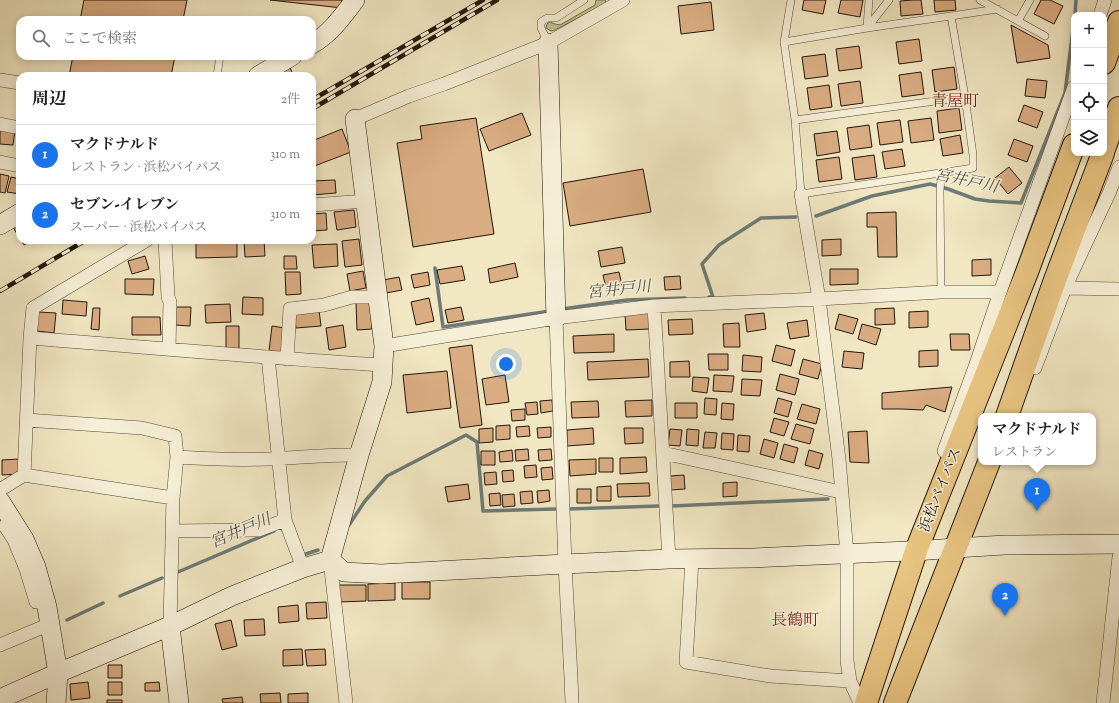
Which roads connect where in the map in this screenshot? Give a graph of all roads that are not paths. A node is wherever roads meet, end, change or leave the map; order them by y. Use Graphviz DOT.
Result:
graph roads {
  1 [pos="355,0"];
  2 [pos="584,0"];
  3 [pos="790,0"];
  4 [pos="869,0"];
  5 [pos="889,0"];
  6 [pos="980,0"];
  7 [pos="1030,0"];
  8 [pos="1105,0"];
  9 [pos="617,1"];
  10 [pos="997,9"];
  11 [pos="1101,12"];
  12 [pos="952,16"];
  13 [pos="1018,21"];
  14 [pos="1119,22"];
  15 [pos="868,28"];
  16 [pos="1045,36"];
  17 [pos="316,42"];
  18 [pos="548,42"];
  19 [pos="784,42"];
  20 [pos="1107,55"];
  21 [pos="219,60"];
  22 [pos="285,60"];
  23 [pos="218,72"];
  24 [pos="265,72"];
  25 [pos="0,80"];
  26 [pos="16,83"];
  27 [pos="1071,96"];
  28 [pos="965,97"];
  29 [pos="1119,108"];
  30 [pos="355,119"];
  31 [pos="795,120"];
  32 [pos="0,124"];
  33 [pos="16,127"];
  34 [pos="1107,141"];
  35 [pos="1071,153"];
  36 [pos="1102,156"];
  37 [pos="0,162"];
  38 [pos="16,165"];
  39 [pos="1119,167"];
  40 [pos="941,176"];
  41 [pos="800,194"];
  42 [pos="366,201"];
  43 [pos="316,205"];
  44 [pos="16,215"];
  45 [pos="0,224"];
  46 [pos="140,244"];
  47 [pos="165,244"];
  48 [pos="1065,288"];
  49 [pos="1119,289"];
  50 [pos="941,292"];
  51 [pos="1000,292"];
  52 [pos="378,297"];
  53 [pos="819,299"];
  54 [pos="654,306"];
  55 [pos="556,314"];
  56 [pos="30,338"];
  57 [pos="384,346"];
  58 [pos="169,349"];
  59 [pos="268,357"];
  60 [pos="287,359"];
  61 [pos="383,365"];
  62 [pos="1008,413"];
  63 [pos="26,420"];
  64 [pos="663,453"];
  65 [pos="359,455"];
  66 [pos="177,457"];
  67 [pos="279,458"];
  68 [pos="988,465"];
  69 [pos="24,476"];
  70 [pos="1,491"];
  71 [pos="841,492"];
  72 [pos="173,498"];
  73 [pos="0,518"];
  74 [pos="285,520"];
  75 [pos="172,531"];
  76 [pos="1119,544"];
  77 [pos="955,548"];
  78 [pos="912,551"];
  79 [pos="847,554"];
  80 [pos="1119,557"];
  81 [pos="669,559"];
  82 [pos="692,559"];
  83 [pos="330,560"];
  84 [pos="300,561"];
  85 [pos="565,564"];
  86 [pos="48,615"];
  87 [pos="170,626"];
  88 [pos="0,645"];
  89 [pos="58,673"];
  90 [pos="850,681"];
  91 [pos="0,699"];
  92 [pos="56,703"];
  93 [pos="179,703"];
  94 [pos="346,703"];
  95 [pos="572,703"];
  96 [pos="860,703"];
  97 [pos="866,703"];
  98 [pos="895,703"];
  99 [pos="1103,703"];
  1 -- 17 [label="street"];
  2 -- 18 [label="lane"];
  3 -- 19 [label="lane"];
  4 -- 15 [label="lane"];
  5 -- 15 [label="lane"];
  6 -- 10 [label="lane"];
  7 -- 13 [label="lane"];
  8 -- 11 [label="street"];
  9 -- 18 [label="street"];
  10 -- 12 [label="lane"];
  10 -- 13 [label="lane"];
  12 -- 15 [label="lane"];
  12 -- 28 [label="lane"];
  13 -- 16 [label="lane"];
  14 -- 20 [label="highway"];
  15 -- 19 [label="lane"];
  18 -- 30 [label="street"];
  18 -- 55 [label="street"];
  19 -- 31 [label="lane"];
  21 -- 23 [label="lane"];
  22 -- 24 [label="street"];
  25 -- 26 [label="street"];
  27 -- 51 [label="street"];
  28 -- 31 [label="lane"];
  28 -- 40 [label="lane"];
  29 -- 34 [label="highway"];
  30 -- 42 [label="street"];
  31 -- 41 [label="lane"];
  32 -- 33 [label="street"];
  35 -- 78 [label="highway, 浜松バイパス"];
  36 -- 62 [label="highway"];
  37 -- 38 [label="street"];
  39 -- 48 [label="street"];
  40 -- 41 [label="lane"];
  40 -- 50 [label="lane"];
  41 -- 53 [label="street"];
  42 -- 43 [label="street"];
  42 -- 52 [label="street"];
  44 -- 45 [label="street"];
  46 -- 56 [label="street"];
  47 -- 58 [label="street"];
  48 -- 49 [label="street"];
  48 -- 62 [label="street"];
  50 -- 51 [label="street"];
  50 -- 53 [label="street"];
  51 -- 78 [label="street"];
  52 -- 57 [label="street"];
  52 -- 60 [label="street"];
  53 -- 54 [label="street"];
  53 -- 71 [label="street"];
  54 -- 55 [label="street"];
  54 -- 64 [label="street"];
  55 -- 57 [label="street"];
  55 -- 85 [label="street"];
  56 -- 58 [label="street"];
  56 -- 63 [label="street"];
  57 -- 61 [label="street"];
  58 -- 59 [label="street"];
  59 -- 60 [label="street"];
  59 -- 67 [label="street"];
  60 -- 61 [label="street"];
  61 -- 65 [label="street"];
  63 -- 66 [label="street"];
  63 -- 69 [label="street"];
  64 -- 71 [label="street"];
  64 -- 81 [label="street"];
  65 -- 67 [label="street"];
  65 -- 83 [label="street"];
  66 -- 67 [label="street"];
  66 -- 72 [label="street"];
  67 -- 74 [label="street"];
  68 -- 77 [label="highway"];
  69 -- 70 [label="street"];
  69 -- 72 [label="street"];
  70 -- 86 [label="street"];
  70 -- 86 [label="street"];
  71 -- 79 [label="street"];
  72 -- 75 [label="street"];
  73 -- 86 [label="street"];
  74 -- 75 [label="street"];
  74 -- 84 [label="street"];
  75 -- 87 [label="street"];
  76 -- 77 [label="street"];
  77 -- 78 [label="street"];
  77 -- 98 [label="highway"];
  78 -- 79 [label="street"];
  78 -- 97 [label="highway, 浜松バイパス"];
  79 -- 82 [label="street"];
  79 -- 90 [label="street"];
  80 -- 99 [label="street"];
  81 -- 82 [label="street"];
  81 -- 85 [label="street"];
  82 -- 90 [label="street"];
  83 -- 84 [label="street"];
  83 -- 85 [label="street"];
  83 -- 94 [label="street"];
  84 -- 87 [label="street"];
  85 -- 95 [label="street"];
  86 -- 88 [label="street"];
  86 -- 89 [label="street"];
  87 -- 89 [label="street"];
  87 -- 93 [label="street"];
  89 -- 91 [label="street"];
  89 -- 92 [label="street"];
  90 -- 96 [label="street"];
}
